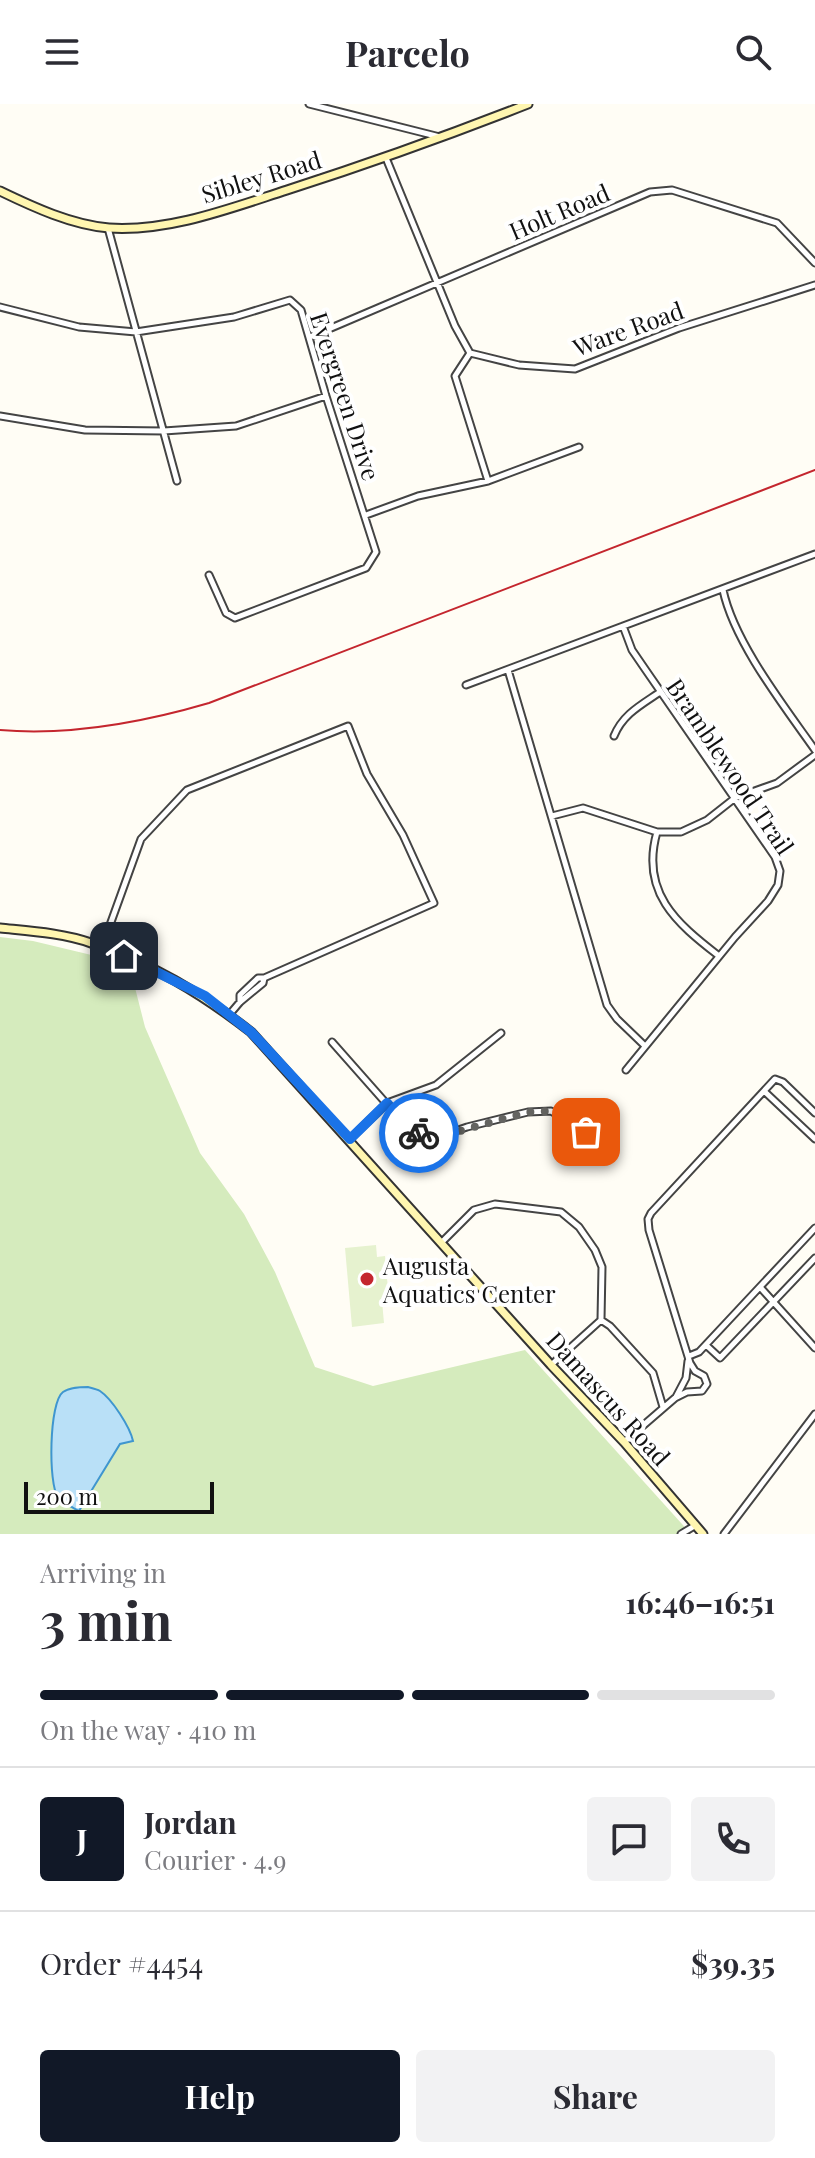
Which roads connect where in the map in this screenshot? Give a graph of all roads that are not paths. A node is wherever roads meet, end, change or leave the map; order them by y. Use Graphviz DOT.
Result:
graph roads {
  1 [pos="309,104"];
  2 [pos="528,104"];
  3 [pos="441,137"];
  4 [pos="386,158"];
  5 [pos="0,191"];
  6 [pos="108,228"];
  7 [pos="815,263"];
  8 [pos="437,283"];
  9 [pos="815,285"];
  10 [pos="0,307"];
  11 [pos="136,332"];
  12 [pos="310,337"];
  13 [pos="470,353"];
  14 [pos="326,396"];
  15 [pos="0,416"];
  16 [pos="164,431"];
  17 [pos="579,447"];
  18 [pos="177,481"];
  19 [pos="488,481"];
  20 [pos="366,515"];
  21 [pos="815,554"];
  22 [pos="209,575"];
  23 [pos="723,590"];
  24 [pos="623,626"];
  25 [pos="508,670"];
  26 [pos="466,685"];
  27 [pos="660,692"];
  28 [pos="614,736"];
  29 [pos="815,752"];
  30 [pos="735,798"];
  31 [pos="552,816"];
  32 [pos="657,832"];
  33 [pos="0,928"];
  34 [pos="102,947"];
  35 [pos="719,956"];
  36 [pos="229,1015"];
  37 [pos="501,1033"];
  38 [pos="332,1042"];
  39 [pos="645,1046"];
  40 [pos="626,1070"];
  41 [pos="764,1091"];
  42 [pos="387,1103"];
  43 [pos="815,1113"];
  44 [pos="586,1132"];
  45 [pos="350,1139"];
  46 [pos="815,1139"];
  47 [pos="815,1228"];
  48 [pos="441,1243"];
  49 [pos="815,1258"];
  50 [pos="760,1287"];
  51 [pos="774,1302"];
  52 [pos="601,1320"];
  53 [pos="706,1345"];
  54 [pos="815,1348"];
  55 [pos="689,1356"];
  56 [pos="551,1365"];
  57 [pos="675,1398"];
  58 [pos="663,1407"];
  59 [pos="815,1414"];
  60 [pos="624,1442"];
  61 [pos="693,1530"];
  62 [pos="681,1534"];
  63 [pos="703,1534"];
  64 [pos="724,1534"];
  1 -- 3 [label="street"];
  2 -- 3 [label="street, Sibley Road"];
  3 -- 4 [label="street, Sibley Road"];
  4 -- 6 [label="street, Sibley Road"];
  4 -- 8 [label="street"];
  5 -- 6 [label="street, Sibley Road"];
  6 -- 11 [label="street"];
  7 -- 8 [label="street, Holt Road"];
  8 -- 12 [label="street, Holt Road"];
  8 -- 13 [label="street"];
  9 -- 13 [label="street, Ware Road"];
  10 -- 11 [label="street, Evergreen Drive"];
  11 -- 12 [label="street, Evergreen Drive"];
  11 -- 16 [label="street"];
  12 -- 14 [label="street, Evergreen Drive"];
  13 -- 19 [label="street"];
  14 -- 16 [label="street"];
  14 -- 20 [label="street, Evergreen Drive"];
  15 -- 16 [label="street"];
  16 -- 18 [label="street"];
  17 -- 19 [label="street"];
  19 -- 20 [label="street"];
  20 -- 22 [label="street, Evergreen Drive"];
  21 -- 23 [label="street"];
  23 -- 24 [label="street"];
  23 -- 29 [label="street"];
  24 -- 25 [label="street"];
  24 -- 27 [label="street, Bramblewood Trail"];
  25 -- 26 [label="street"];
  25 -- 31 [label="street"];
  27 -- 28 [label="street"];
  27 -- 30 [label="street, Bramblewood Trail"];
  29 -- 30 [label="street"];
  30 -- 32 [label="street"];
  30 -- 35 [label="street, Bramblewood Trail"];
  31 -- 32 [label="street"];
  31 -- 39 [label="street"];
  32 -- 35 [label="street"];
  33 -- 34 [label="street, Damascus Road"];
  34 -- 36 [label="street, Damascus Road"];
  34 -- 36 [label="street"];
  35 -- 39 [label="street, Bramblewood Trail"];
  36 -- 45 [label="street, Damascus Road"];
  37 -- 42 [label="street"];
  38 -- 42 [label="street"];
  39 -- 40 [label="street, Bramblewood Trail"];
  41 -- 43 [label="street"];
  41 -- 46 [label="street"];
  41 -- 55 [label="street"];
  42 -- 44 [label="street"];
  42 -- 45 [label="street"];
  45 -- 48 [label="street, Damascus Road"];
  47 -- 50 [label="street"];
  48 -- 52 [label="street"];
  48 -- 56 [label="street, Damascus Road"];
  49 -- 51 [label="street"];
  50 -- 51 [label="street"];
  50 -- 53 [label="street"];
  51 -- 53 [label="street"];
  51 -- 54 [label="street"];
  52 -- 56 [label="street"];
  52 -- 58 [label="street"];
  53 -- 55 [label="street"];
  55 -- 57 [label="street"];
  55 -- 57 [label="street"];
  56 -- 60 [label="street, Damascus Road"];
  57 -- 58 [label="street"];
  58 -- 60 [label="street"];
  59 -- 64 [label="street"];
  60 -- 61 [label="street, Damascus Road"];
  61 -- 62 [label="street"];
  61 -- 63 [label="street, Damascus Road"];
}
